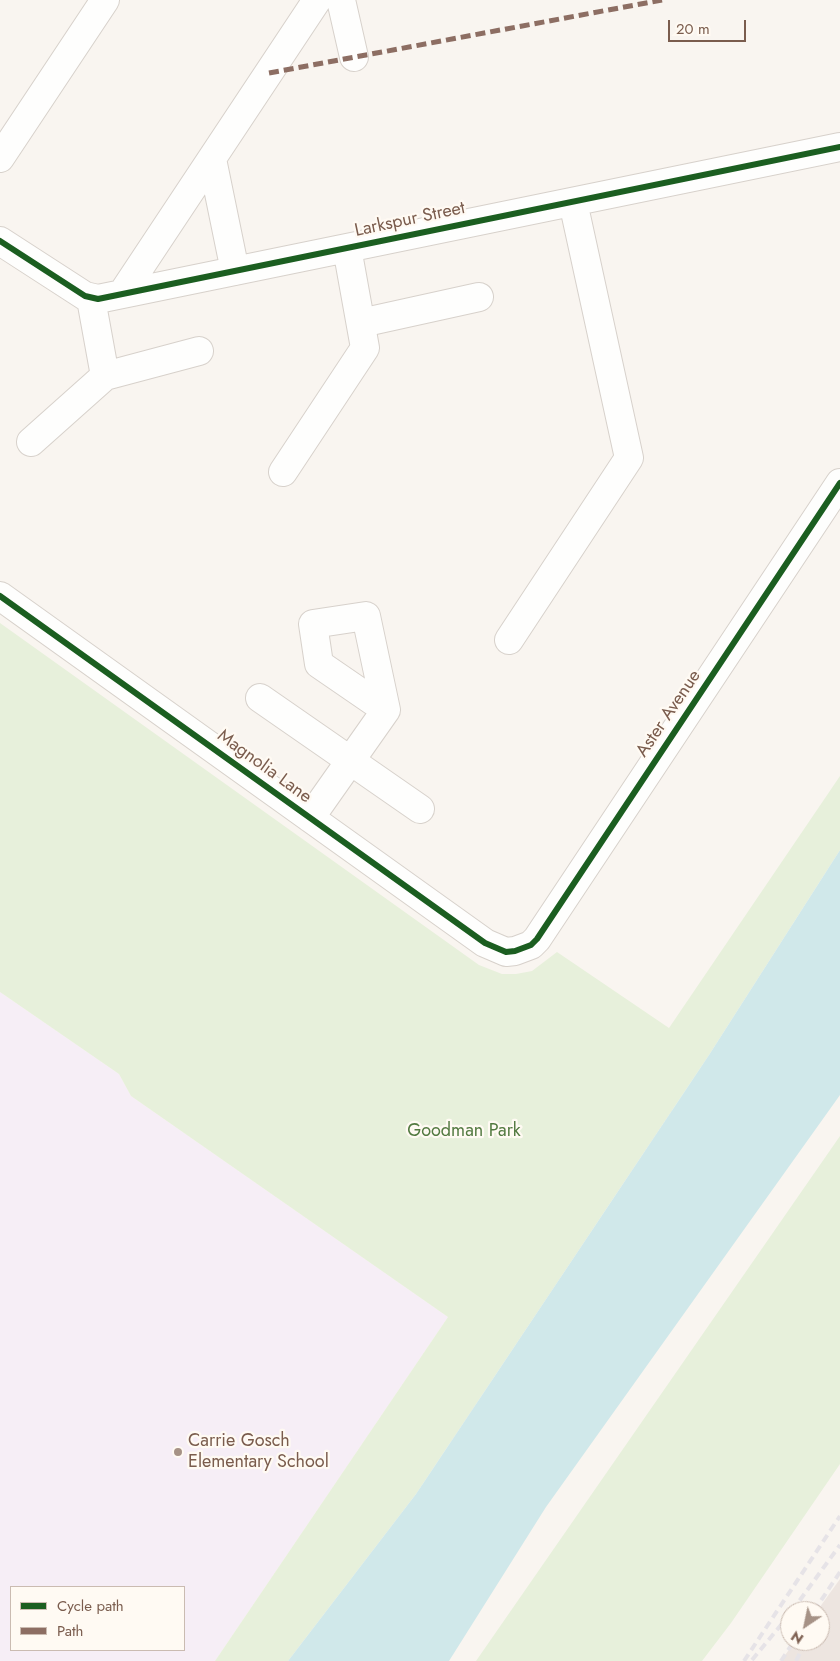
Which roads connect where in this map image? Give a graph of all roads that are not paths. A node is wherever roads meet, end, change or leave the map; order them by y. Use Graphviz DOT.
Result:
graph roads {
  1 [pos="105,0"];
  2 [pos="317,0"];
  3 [pos="341,0"];
  4 [pos="354,57"];
  5 [pos="840,147"];
  6 [pos="0,158"];
  7 [pos="212,159"];
  8 [pos="573,202"];
  9 [pos="0,240"];
  10 [pos="347,248"];
  11 [pos="235,271"];
  12 [pos="122,294"];
  13 [pos="479,298"];
  14 [pos="92,299"];
  15 [pos="361,322"];
  16 [pos="199,351"];
  17 [pos="105,376"];
  18 [pos="32,442"];
  19 [pos="283,472"];
  20 [pos="840,483"];
  21 [pos="0,596"];
  22 [pos="509,640"];
  23 [pos="260,698"];
  24 [pos="386,710"];
  25 [pos="350,760"];
  26 [pos="420,809"];
  27 [pos="310,818"];
  28 [pos="515,951"];
  1 -- 6 [label="street"];
  2 -- 7 [label="street"];
  3 -- 4 [label="street"];
  5 -- 8 [label="street, Larkspur Street"];
  7 -- 11 [label="street"];
  7 -- 12 [label="street"];
  8 -- 10 [label="street, Larkspur Street"];
  8 -- 22 [label="street"];
  9 -- 14 [label="street"];
  10 -- 11 [label="street, Larkspur Street"];
  10 -- 15 [label="street"];
  11 -- 12 [label="street, Larkspur Street"];
  12 -- 14 [label="street, Larkspur Street"];
  13 -- 15 [label="street"];
  14 -- 17 [label="street"];
  15 -- 19 [label="street"];
  16 -- 17 [label="street"];
  17 -- 18 [label="street"];
  20 -- 28 [label="street, Aster Avenue"];
  21 -- 27 [label="street, Magnolia Lane"];
  23 -- 25 [label="street"];
  24 -- 25 [label="street"];
  25 -- 26 [label="street"];
  25 -- 27 [label="street"];
  27 -- 28 [label="street, Magnolia Lane"];
}
